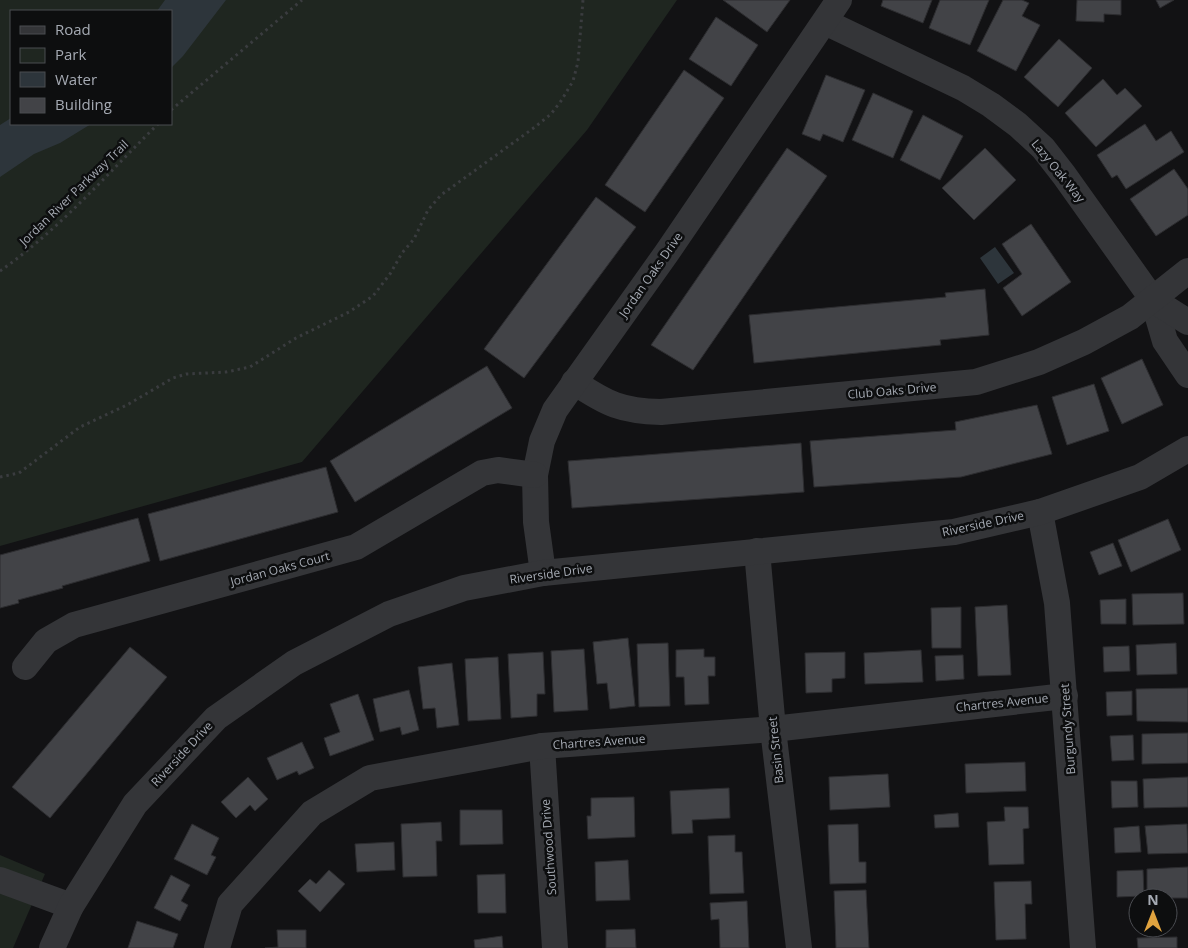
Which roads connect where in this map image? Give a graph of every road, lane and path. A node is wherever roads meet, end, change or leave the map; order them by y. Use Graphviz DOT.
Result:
graph roads {
  1 [pos="302,0"];
  2 [pos="584,0"];
  3 [pos="839,0"];
  4 [pos="825,22"];
  5 [pos="172,109"];
  6 [pos="157,125"];
  7 [pos="0,271"];
  8 [pos="1188,271"];
  9 [pos="1154,300"];
  10 [pos="1188,322"];
  11 [pos="1188,374"];
  12 [pos="574,382"];
  13 [pos="1188,449"];
  14 [pos="535,475"];
  15 [pos="0,477"];
  16 [pos="1040,512"];
  17 [pos="757,551"];
  18 [pos="542,573"];
  19 [pos="25,667"];
  20 [pos="1065,696"];
  21 [pos="773,729"];
  22 [pos="542,746"];
  23 [pos="0,880"];
  24 [pos="71,906"];
  25 [pos="52,948"];
  26 [pos="217,948"];
  27 [pos="555,948"];
  28 [pos="798,948"];
  29 [pos="1084,948"];
  1 -- 5 [label="path"];
  2 -- 15 [label="path"];
  3 -- 4 [label="street, Jordan Oaks Drive"];
  4 -- 9 [label="street, Lazy Oak Way"];
  4 -- 12 [label="street, Jordan Oaks Drive"];
  6 -- 7 [label="path, Jordan River Parkway Trail"];
  8 -- 9 [label="street, Club Oaks Drive"];
  9 -- 10 [label="street, Lazy Oak Way"];
  9 -- 11 [label="street, Lazy Oak Way"];
  9 -- 12 [label="street, Club Oaks Drive"];
  12 -- 14 [label="street, Jordan Oaks Drive"];
  13 -- 16 [label="street, Riverside Drive"];
  14 -- 18 [label="street, Jordan Oaks Drive"];
  14 -- 19 [label="street, Jordan Oaks Court"];
  16 -- 17 [label="street, Riverside Drive"];
  16 -- 20 [label="street, Burgundy Street"];
  17 -- 18 [label="street, Riverside Drive"];
  17 -- 21 [label="street, Basin Street"];
  18 -- 24 [label="street, Riverside Drive"];
  20 -- 21 [label="street, Chartres Avenue"];
  20 -- 29 [label="street, Burgundy Street"];
  21 -- 22 [label="street, Chartres Avenue"];
  21 -- 28 [label="street, Basin Street"];
  22 -- 26 [label="street, Chartres Avenue"];
  22 -- 27 [label="street, Southwood Drive"];
  23 -- 24 [label="street"];
  24 -- 25 [label="street, Riverside Drive"];
}
